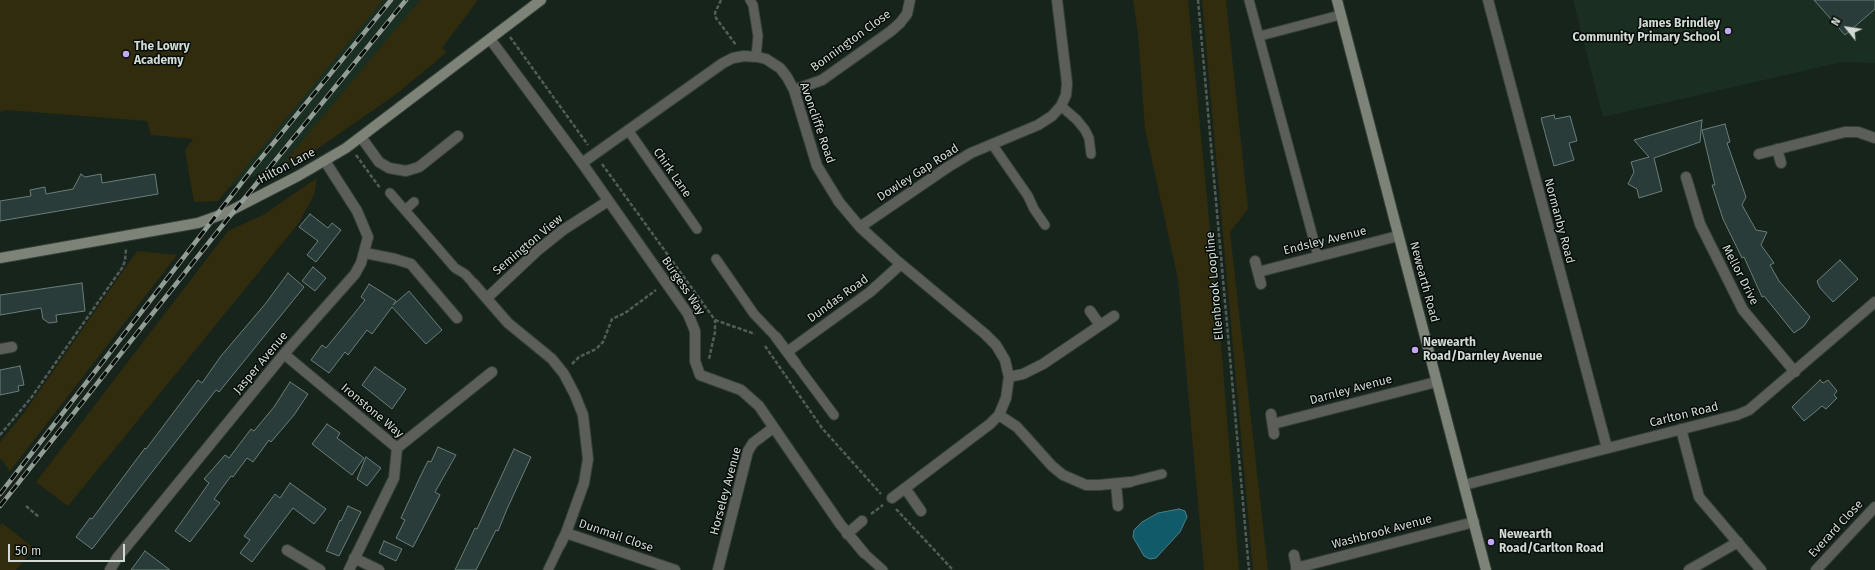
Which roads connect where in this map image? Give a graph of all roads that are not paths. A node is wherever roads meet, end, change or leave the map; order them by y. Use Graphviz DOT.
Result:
graph roads {
  1 [pos="542,0"];
  2 [pos="750,0"];
  3 [pos="910,0"];
  4 [pos="1057,0"];
  5 [pos="1249,0"];
  6 [pos="1336,0"];
  7 [pos="1488,0"];
  8 [pos="1340,15"];
  9 [pos="1260,36"];
  10 [pos="490,39"];
  11 [pos="756,57"];
  12 [pos="794,90"];
  13 [pos="1061,106"];
  14 [pos="628,130"];
  15 [pos="458,136"];
  16 [pos="360,137"];
  17 [pos="1875,138"];
  18 [pos="992,144"];
  19 [pos="1777,149"];
  20 [pos="1091,154"];
  21 [pos="1759,154"];
  22 [pos="325,160"];
  23 [pos="582,163"];
  24 [pos="1781,163"];
  25 [pos="1686,177"];
  26 [pos="390,193"];
  27 [pos="608,201"];
  28 [pos="414,202"];
  29 [pos="405,210"];
  30 [pos="1046,225"];
  31 [pos="860,227"];
  32 [pos="697,229"];
  33 [pos="1398,236"];
  34 [pos="365,253"];
  35 [pos="1318,256"];
  36 [pos="0,258"];
  37 [pos="716,258"];
  38 [pos="1254,260"];
  39 [pos="901,264"];
  40 [pos="1258,272"];
  41 [pos="474,284"];
  42 [pos="1261,284"];
  43 [pos="487,298"];
  44 [pos="1875,302"];
  45 [pos="1090,310"];
  46 [pos="1114,316"];
  47 [pos="457,318"];
  48 [pos="1100,325"];
  49 [pos="776,337"];
  50 [pos="12,347"];
  51 [pos="0,349"];
  52 [pos="787,352"];
  53 [pos="284,354"];
  54 [pos="796,364"];
  55 [pos="492,372"];
  56 [pos="1795,372"];
  57 [pos="1009,377"];
  58 [pos="1436,382"];
  59 [pos="999,414"];
  60 [pos="834,415"];
  61 [pos="1273,424"];
  62 [pos="773,428"];
  63 [pos="1681,429"];
  64 [pos="397,448"];
  65 [pos="1608,448"];
  66 [pos="1162,474"];
  67 [pos="1130,482"];
  68 [pos="1116,484"];
  69 [pos="1464,485"];
  70 [pos="905,488"];
  71 [pos="889,500"];
  72 [pos="1118,506"];
  73 [pos="1875,507"];
  74 [pos="921,511"];
  75 [pos="862,521"];
  76 [pos="1474,522"];
  77 [pos="566,533"];
  78 [pos="848,534"];
  79 [pos="1738,542"];
  80 [pos="560,546"];
  81 [pos="287,550"];
  82 [pos="864,553"];
  83 [pos="1294,555"];
  84 [pos="354,558"];
  85 [pos="1297,569"];
  86 [pos="110,570"];
  87 [pos="320,570"];
  88 [pos="349,570"];
  89 [pos="379,570"];
  90 [pos="548,570"];
  91 [pos="675,570"];
  92 [pos="718,570"];
  93 [pos="884,570"];
  94 [pos="1486,570"];
  95 [pos="1689,570"];
  96 [pos="1761,570"];
  97 [pos="1816,570"];
  1 -- 10 [label="street, Hilton Lane"];
  2 -- 11 [label="lane"];
  3 -- 12 [label="street, Bonnington Close"];
  4 -- 13 [label="street"];
  5 -- 9 [label="lane"];
  6 -- 8 [label="street, Newearth Road"];
  7 -- 65 [label="street, Normanby Road"];
  8 -- 9 [label="lane"];
  8 -- 33 [label="street, Newearth Road"];
  9 -- 35 [label="lane"];
  10 -- 16 [label="street, Hilton Lane"];
  10 -- 23 [label="street, Burgess Way"];
  11 -- 12 [label="street, Avoncliffe Road"];
  11 -- 14 [label="street, Avoncliffe Road"];
  12 -- 31 [label="street, Avoncliffe Road"];
  13 -- 18 [label="street, Dowley Gap Road"];
  13 -- 20 [label="lane"];
  14 -- 23 [label="street, Avoncliffe Road"];
  14 -- 32 [label="lane, Chirk Lane"];
  15 -- 16 [label="street"];
  16 -- 22 [label="street, Hilton Lane"];
  17 -- 19 [label="street"];
  18 -- 30 [label="lane"];
  18 -- 31 [label="street, Dowley Gap Road"];
  19 -- 21 [label="street"];
  19 -- 24 [label="street"];
  22 -- 34 [label="street, Jasper Avenue"];
  22 -- 36 [label="street, Hilton Lane"];
  23 -- 27 [label="street, Burgess Way"];
  25 -- 56 [label="street, Mellor Drive"];
  26 -- 29 [label="lane"];
  27 -- 43 [label="street, Semington View"];
  27 -- 62 [label="street, Burgess Way"];
  28 -- 29 [label="lane"];
  29 -- 41 [label="lane"];
  31 -- 39 [label="street, Avoncliffe Road"];
  33 -- 35 [label="street, Endsley Avenue"];
  33 -- 58 [label="street, Newearth Road"];
  34 -- 47 [label="street"];
  34 -- 53 [label="street, Jasper Avenue"];
  35 -- 40 [label="street, Endsley Avenue"];
  37 -- 49 [label="lane"];
  38 -- 40 [label="street"];
  39 -- 52 [label="street, Dundas Road"];
  39 -- 57 [label="street, Avoncliffe Road"];
  40 -- 42 [label="street"];
  41 -- 43 [label="street"];
  43 -- 77 [label="street"];
  44 -- 56 [label="street, Carlton Road"];
  45 -- 48 [label="street"];
  46 -- 48 [label="street"];
  48 -- 57 [label="street"];
  49 -- 52 [label="street"];
  50 -- 51 [label="street"];
  52 -- 54 [label="street"];
  53 -- 64 [label="street, Ironstone Way"];
  53 -- 86 [label="street, Jasper Avenue"];
  54 -- 60 [label="lane"];
  55 -- 64 [label="street"];
  56 -- 63 [label="street, Carlton Road"];
  57 -- 59 [label="street, Avoncliffe Road"];
  58 -- 61 [label="street, Darnley Avenue"];
  58 -- 69 [label="street, Newearth Road"];
  59 -- 68 [label="street"];
  59 -- 70 [label="street"];
  62 -- 78 [label="street"];
  62 -- 92 [label="street, Horseley Avenue"];
  63 -- 65 [label="street, Carlton Road"];
  63 -- 79 [label="street"];
  64 -- 84 [label="street, Ironstone Way"];
  65 -- 69 [label="street, Carlton Road"];
  66 -- 67 [label="lane"];
  67 -- 68 [label="street"];
  68 -- 72 [label="street"];
  69 -- 76 [label="street, Newearth Road"];
  70 -- 71 [label="street"];
  70 -- 74 [label="street"];
  73 -- 97 [label="street, Everard Close"];
  75 -- 78 [label="street"];
  76 -- 85 [label="street, Washbrook Avenue"];
  76 -- 94 [label="street, Newearth Road"];
  77 -- 80 [label="street, Dunmail Close"];
  77 -- 91 [label="street, Dunmail Close"];
  78 -- 82 [label="street"];
  79 -- 95 [label="street"];
  79 -- 96 [label="street"];
  80 -- 90 [label="lane, Dunmail Close"];
  81 -- 87 [label="street"];
  82 -- 93 [label="lane"];
  83 -- 85 [label="street, Washbrook Avenue"];
  84 -- 88 [label="street, Ironstone Way"];
  84 -- 89 [label="street"];
}
